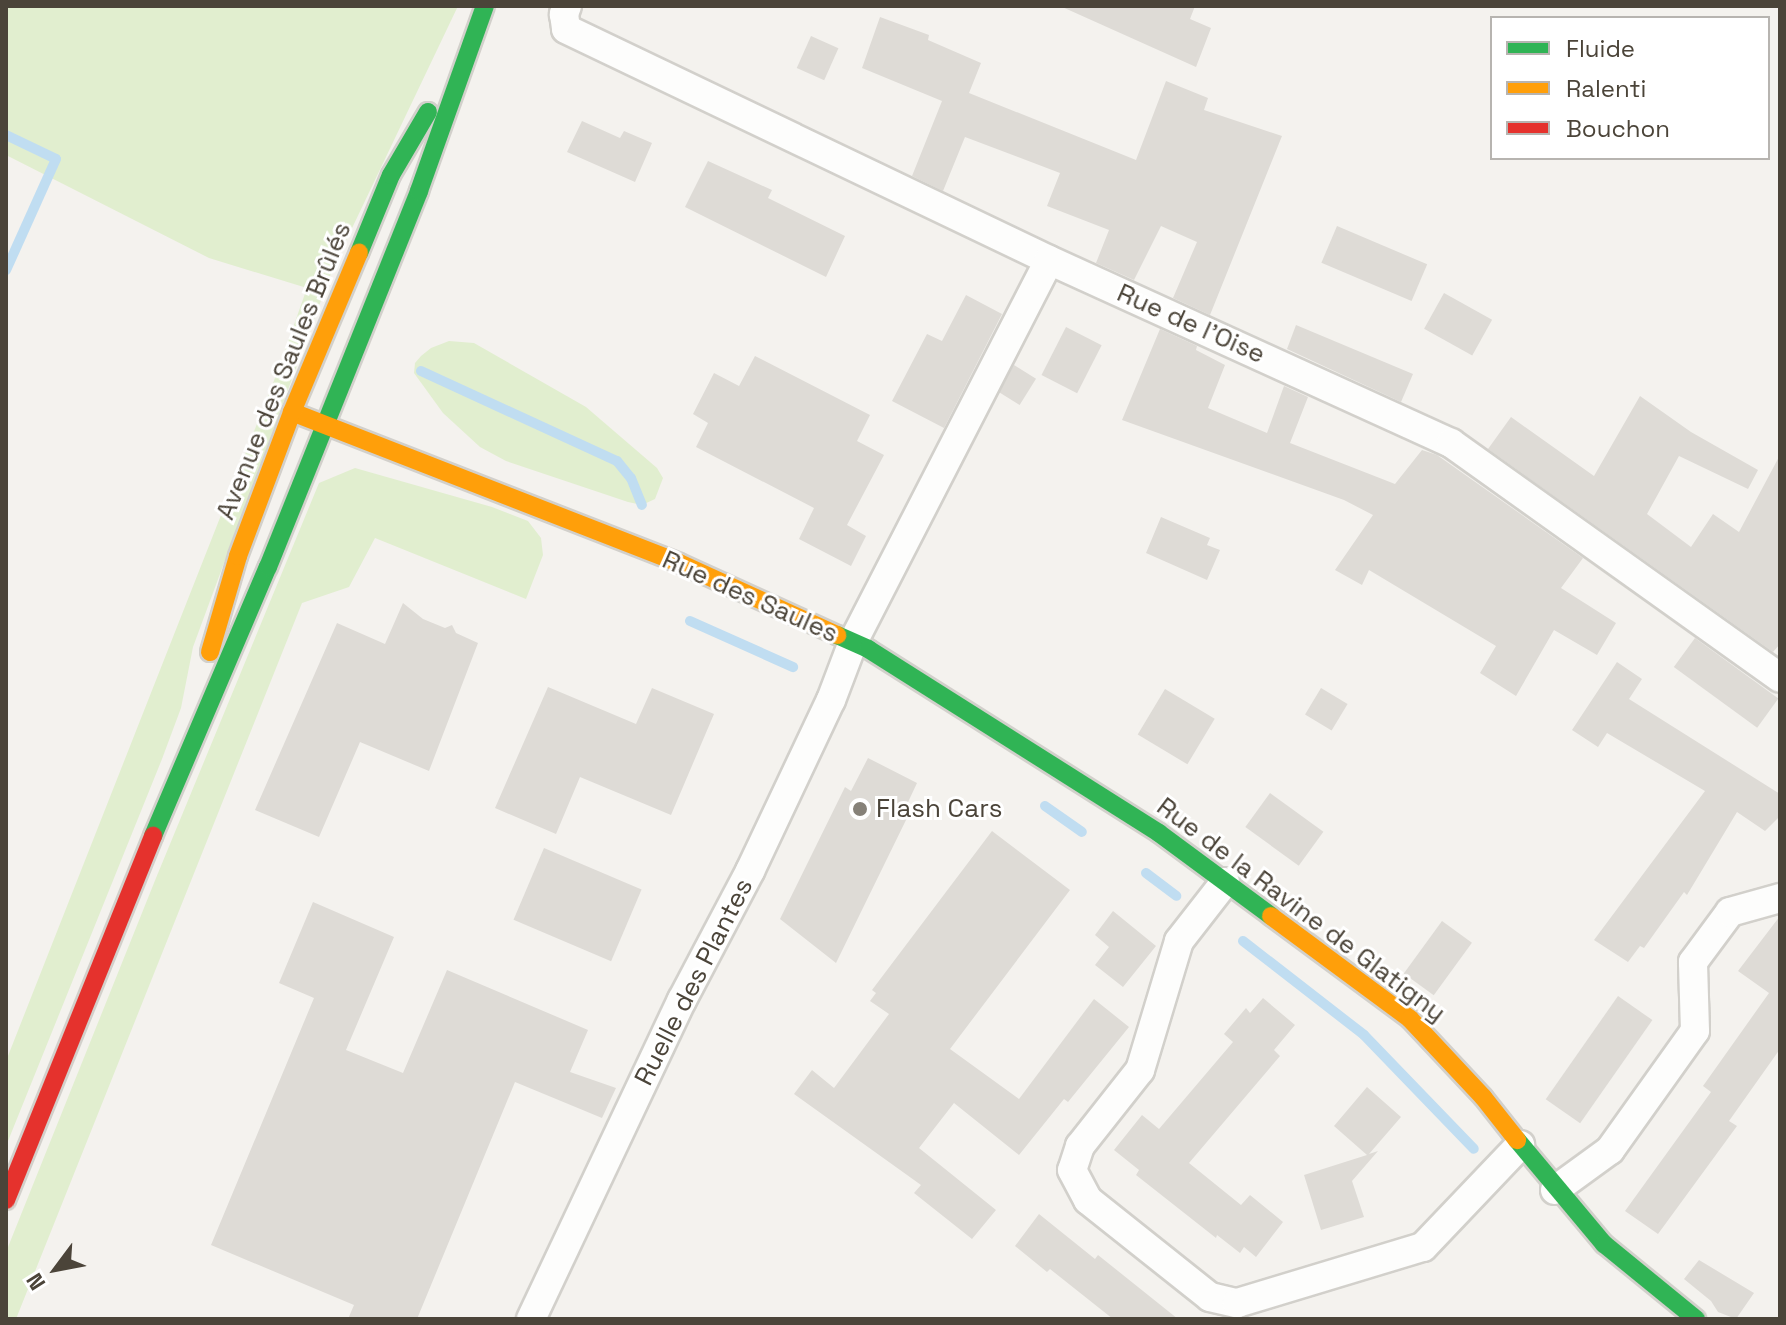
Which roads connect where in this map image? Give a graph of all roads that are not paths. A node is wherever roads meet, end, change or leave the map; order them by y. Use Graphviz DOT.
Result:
graph roads {
  1 [pos="485,6"];
  2 [pos="567,18"];
  3 [pos="473,35"];
  4 [pos="1049,260"];
  5 [pos="292,412"];
  6 [pos="325,426"];
  7 [pos="853,642"];
  8 [pos="1780,678"];
  9 [pos="189,746"];
  10 [pos="1225,882"];
  11 [pos="1780,898"];
  12 [pos="1520,1145"];
  13 [pos="1555,1190"];
  14 [pos="6,1200"];
  15 [pos="531,1319"];
  16 [pos="1696,1319"];
  1 -- 3 [label="main road, Avenue des Saules Brûlés"];
  2 -- 4 [label="street, Rue de l'Oise"];
  3 -- 5 [label="main road, Avenue des Saules Brûlés"];
  3 -- 6 [label="main road, Avenue des Saules Brûlés"];
  4 -- 7 [label="street, Rue des Saules"];
  4 -- 8 [label="street, Rue de l'Oise"];
  5 -- 6 [label="main road, Rue des Saules"];
  5 -- 9 [label="main road, Avenue des Saules Brûlés"];
  6 -- 7 [label="main road, Rue des Saules"];
  6 -- 9 [label="main road, Avenue des Saules Brûlés"];
  7 -- 10 [label="main road, Rue de la Ravine de Glatigny"];
  7 -- 15 [label="street, Ruelle des Plantes"];
  9 -- 14 [label="main road, Avenue des Saules Brûlés"];
  10 -- 12 [label="main road, Rue de la Ravine de Glatigny"];
  10 -- 12 [label="street"];
  11 -- 13 [label="street"];
  12 -- 13 [label="main road, Rue de la Ravine de Glatigny"];
  13 -- 16 [label="main road, Rue de la Ravine de Glatigny"];
}
